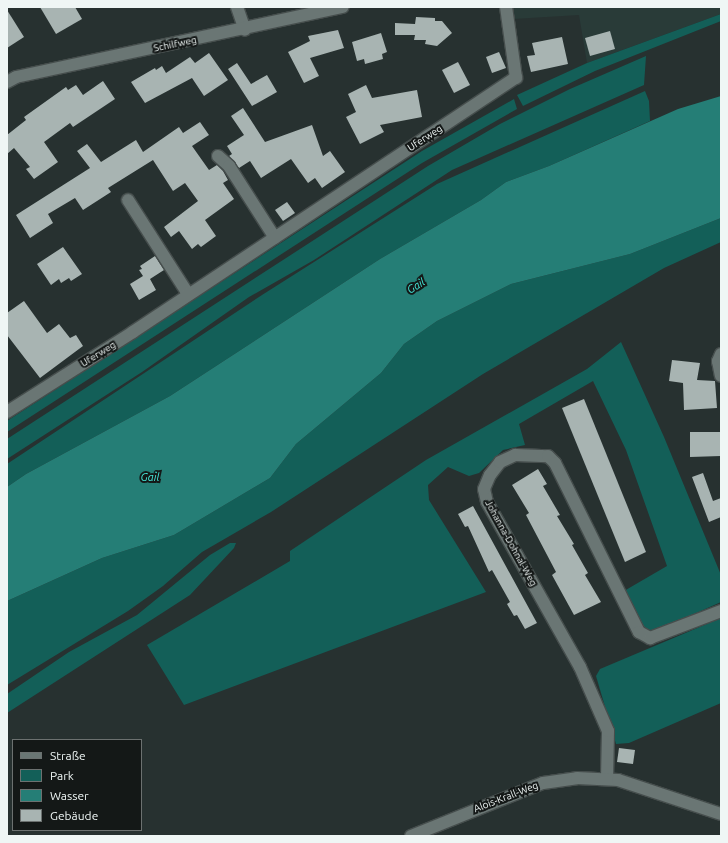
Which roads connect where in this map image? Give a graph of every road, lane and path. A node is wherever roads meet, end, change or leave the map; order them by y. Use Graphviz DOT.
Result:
graph roads {
  1 [pos="238,7"];
  2 [pos="344,7"];
  3 [pos="506,7"];
  4 [pos="245,30"];
  5 [pos="7,82"];
  6 [pos="218,156"];
  7 [pos="128,200"];
  8 [pos="275,238"];
  9 [pos="188,294"];
  10 [pos="721,354"];
  11 [pos="721,376"];
  12 [pos="7,412"];
  13 [pos="721,611"];
  14 [pos="607,779"];
  15 [pos="721,814"];
  16 [pos="411,836"];
  1 -- 4 [label="street"];
  2 -- 4 [label="street, Schilfweg"];
  3 -- 8 [label="street, Uferweg"];
  4 -- 5 [label="street, Schilfweg"];
  6 -- 8 [label="street"];
  7 -- 9 [label="street"];
  8 -- 9 [label="street, Uferweg"];
  9 -- 12 [label="street, Uferweg"];
  10 -- 11 [label="street"];
  13 -- 14 [label="street, Johanna-Dohnal-Weg"];
  14 -- 15 [label="street, Alois-Krall-Weg"];
  14 -- 16 [label="street, Alois-Krall-Weg"];
}
